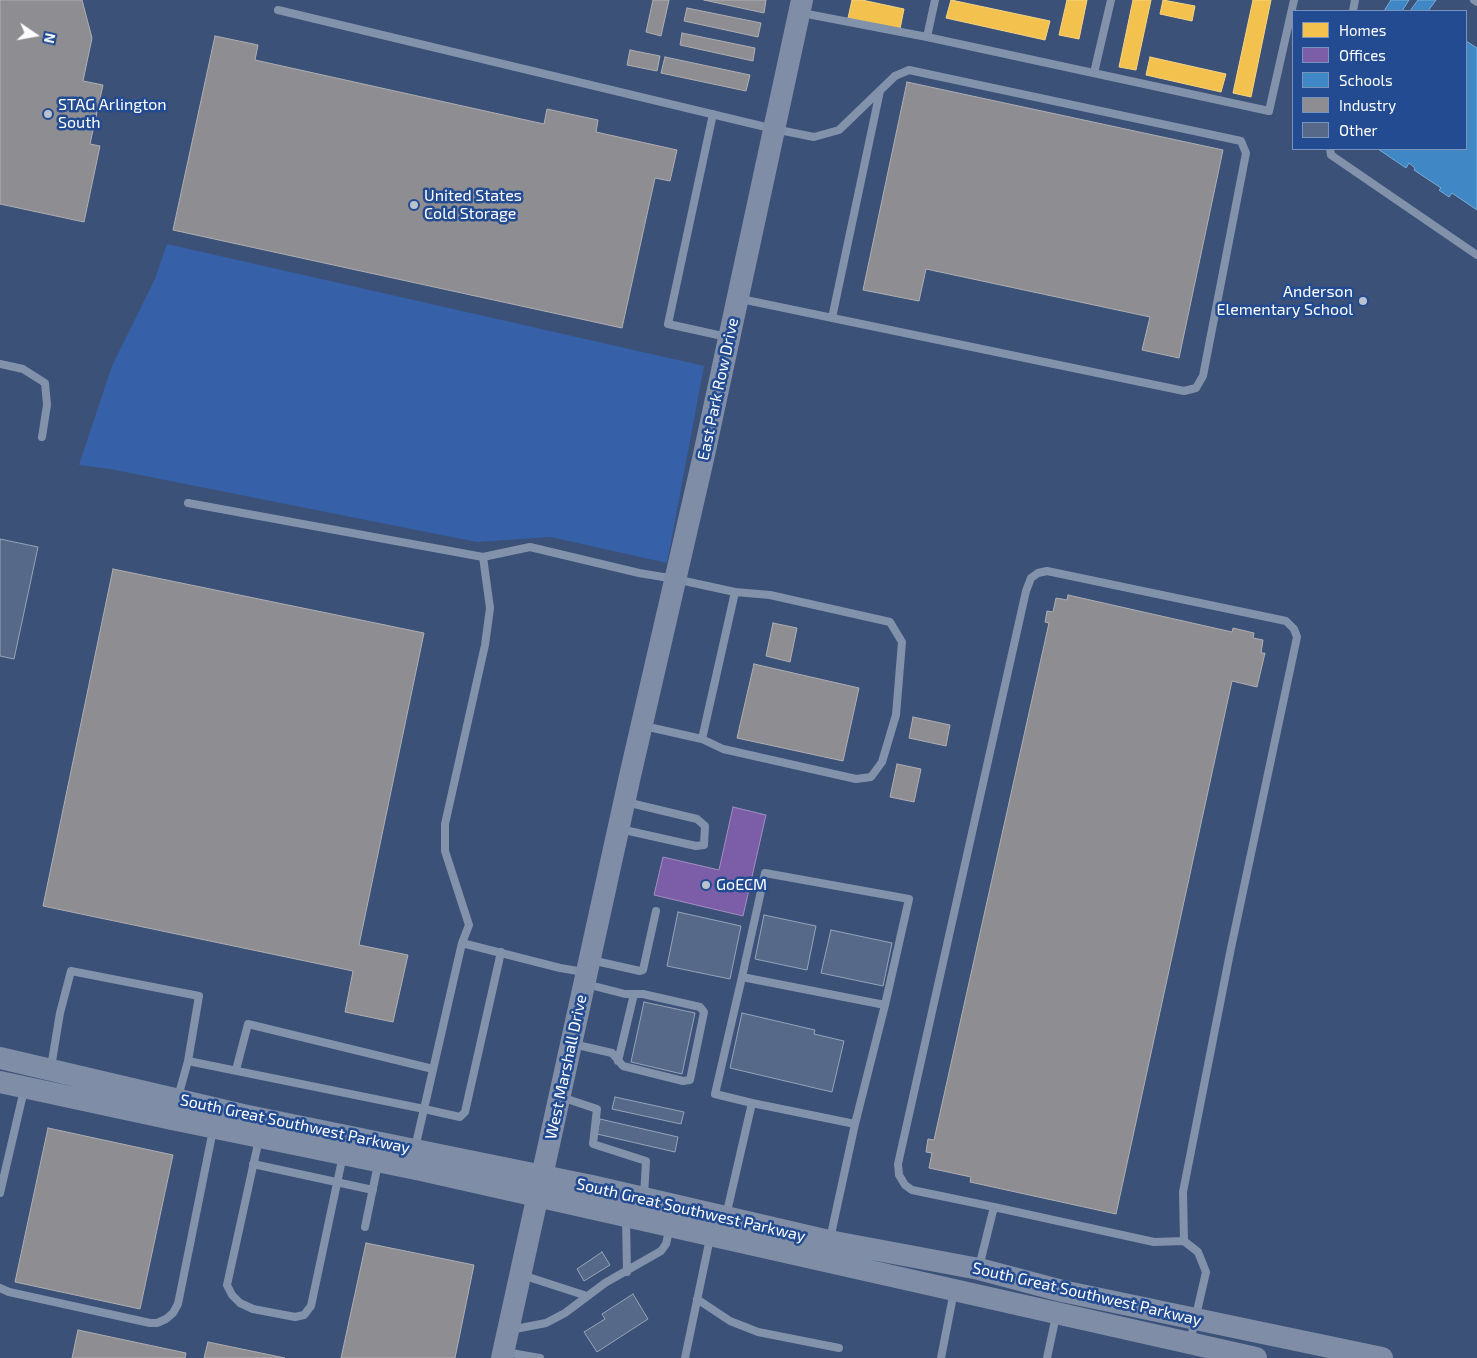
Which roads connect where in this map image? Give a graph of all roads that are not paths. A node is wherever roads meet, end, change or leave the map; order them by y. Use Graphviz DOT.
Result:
graph roads {
  1 [pos="935,0"];
  2 [pos="1111,0"];
  3 [pos="1294,0"];
  4 [pos="801,6"];
  5 [pos="278,10"];
  6 [pos="927,37"];
  7 [pos="1094,74"];
  8 [pos="880,91"];
  9 [pos="713,114"];
  10 [pos="774,129"];
  11 [pos="1330,150"];
  12 [pos="1477,255"];
  13 [pos="738,298"];
  14 [pos="832,318"];
  15 [pos="729,337"];
  16 [pos="0,364"];
  17 [pos="42,437"];
  18 [pos="188,503"];
  19 [pos="483,556"];
  20 [pos="675,579"];
  21 [pos="735,592"];
  22 [pos="641,726"];
  23 [pos="702,739"];
  24 [pos="630,776"];
  25 [pos="624,801"];
  26 [pos="618,828"];
  27 [pos="656,911"];
  28 [pos="462,943"];
  29 [pos="501,952"];
  30 [pos="587,972"];
  31 [pos="742,977"];
  32 [pos="634,994"];
  33 [pos="885,1005"];
  34 [pos="571,1044"];
  35 [pos="0,1058"];
  36 [pos="188,1061"];
  37 [pos="618,1061"];
  38 [pos="433,1069"];
  39 [pos="50,1070"];
  40 [pos="236,1070"];
  41 [pos="0,1082"];
  42 [pos="25,1087"];
  43 [pos="559,1096"];
  44 [pos="752,1103"];
  45 [pos="175,1109"];
  46 [pos="424,1109"];
  47 [pos="855,1124"];
  48 [pos="214,1128"];
  49 [pos="259,1137"];
  50 [pos="415,1150"];
  51 [pos="343,1154"];
  52 [pos="379,1162"];
  53 [pos="253,1164"];
  54 [pos="338,1182"];
  55 [pos="540,1186"];
  56 [pos="373,1190"];
  57 [pos="0,1193"];
  58 [pos="644,1198"];
  59 [pos="994,1207"];
  60 [pos="626,1216"];
  61 [pos="726,1217"];
  62 [pos="670,1226"];
  63 [pos="365,1227"];
  64 [pos="711,1234"];
  65 [pos="1184,1241"];
  66 [pos="827,1251"];
  67 [pos="979,1269"];
  68 [pos="627,1272"];
  69 [pos="520,1275"];
  70 [pos="0,1288"];
  71 [pos="955,1290"];
  72 [pos="1062,1291"];
  73 [pos="587,1296"];
  74 [pos="697,1299"];
  75 [pos="1056,1312"];
  76 [pos="1195,1319"];
  77 [pos="504,1347"];
  78 [pos="1198,1347"];
  79 [pos="839,1348"];
  80 [pos="540,1358"];
  81 [pos="685,1358"];
  82 [pos="941,1358"];
  83 [pos="1047,1358"];
  84 [pos="1256,1358"];
  85 [pos="1382,1358"];
  1 -- 6 [label="lane"];
  2 -- 7 [label="lane"];
  3 -- 7 [label="lane"];
  4 -- 6 [label="lane"];
  4 -- 10 [label="main road, East Park Row Drive"];
  5 -- 9 [label="lane"];
  6 -- 7 [label="lane"];
  8 -- 10 [label="lane"];
  8 -- 14 [label="lane"];
  8 -- 14 [label="lane"];
  9 -- 10 [label="lane"];
  9 -- 15 [label="lane"];
  10 -- 13 [label="main road, East Park Row Drive"];
  11 -- 12 [label="lane"];
  13 -- 14 [label="lane"];
  13 -- 15 [label="main road, East Park Row Drive"];
  15 -- 20 [label="main road, East Park Row Drive"];
  16 -- 17 [label="lane"];
  18 -- 19 [label="lane"];
  19 -- 20 [label="lane"];
  19 -- 28 [label="lane"];
  20 -- 21 [label="lane"];
  20 -- 22 [label="main road, East Park Row Drive"];
  21 -- 23 [label="lane"];
  21 -- 23 [label="lane"];
  22 -- 23 [label="lane"];
  22 -- 24 [label="main road, East Park Row Drive"];
  24 -- 25 [label="main road, West Marshall Drive"];
  25 -- 26 [label="main road, West Marshall Drive"];
  25 -- 26 [label="lane"];
  26 -- 30 [label="main road, West Marshall Drive"];
  27 -- 30 [label="lane"];
  28 -- 29 [label="lane"];
  28 -- 38 [label="lane"];
  29 -- 30 [label="lane"];
  29 -- 46 [label="lane"];
  30 -- 32 [label="lane"];
  30 -- 34 [label="main road, West Marshall Drive"];
  31 -- 33 [label="lane"];
  31 -- 33 [label="lane"];
  31 -- 44 [label="lane"];
  32 -- 37 [label="lane"];
  32 -- 37 [label="lane"];
  33 -- 47 [label="lane"];
  34 -- 37 [label="lane"];
  34 -- 43 [label="main road, West Marshall Drive"];
  35 -- 39 [label="main road, South Great Southwest Parkway"];
  36 -- 39 [label="lane"];
  36 -- 40 [label="lane"];
  36 -- 45 [label="lane"];
  38 -- 40 [label="lane"];
  38 -- 46 [label="lane"];
  39 -- 45 [label="main road, South Great Southwest Parkway"];
  40 -- 46 [label="lane"];
  41 -- 42 [label="main road, South Great Southwest Parkway"];
  42 -- 45 [label="main road, South Great Southwest Parkway"];
  42 -- 57 [label="lane"];
  43 -- 55 [label="main road, West Marshall Drive"];
  43 -- 58 [label="lane"];
  44 -- 47 [label="lane"];
  44 -- 61 [label="lane"];
  45 -- 48 [label="main road, South Great Southwest Parkway"];
  45 -- 50 [label="main road, South Great Southwest Parkway"];
  46 -- 50 [label="lane"];
  47 -- 66 [label="lane"];
  48 -- 49 [label="main road, South Great Southwest Parkway"];
  48 -- 70 [label="lane"];
  49 -- 51 [label="main road, South Great Southwest Parkway"];
  49 -- 53 [label="lane"];
  50 -- 55 [label="main road, South Great Southwest Parkway"];
  51 -- 52 [label="main road, South Great Southwest Parkway"];
  51 -- 54 [label="lane"];
  52 -- 55 [label="main road, South Great Southwest Parkway"];
  52 -- 56 [label="lane"];
  53 -- 54 [label="lane"];
  53 -- 54 [label="lane"];
  54 -- 56 [label="lane"];
  55 -- 58 [label="main road, South Great Southwest Parkway"];
  55 -- 60 [label="main road, South Great Southwest Parkway"];
  55 -- 69 [label="main road, West Marshall Drive"];
  56 -- 63 [label="lane"];
  58 -- 61 [label="main road, South Great Southwest Parkway"];
  59 -- 65 [label="lane"];
  59 -- 65 [label="lane"];
  59 -- 67 [label="lane"];
  60 -- 62 [label="main road, South Great Southwest Parkway"];
  60 -- 68 [label="lane"];
  61 -- 66 [label="main road, South Great Southwest Parkway"];
  62 -- 64 [label="main road, South Great Southwest Parkway"];
  62 -- 68 [label="lane"];
  64 -- 66 [label="main road, South Great Southwest Parkway"];
  64 -- 74 [label="lane"];
  65 -- 76 [label="lane"];
  66 -- 67 [label="main road, South Great Southwest Parkway"];
  66 -- 71 [label="main road, South Great Southwest Parkway"];
  67 -- 72 [label="main road, South Great Southwest Parkway"];
  68 -- 73 [label="lane"];
  69 -- 73 [label="lane"];
  69 -- 77 [label="main road, West Marshall Drive"];
  71 -- 75 [label="main road, South Great Southwest Parkway"];
  71 -- 82 [label="lane"];
  72 -- 75 [label="main road"];
  72 -- 76 [label="main road, South Great Southwest Parkway"];
  73 -- 77 [label="lane"];
  74 -- 79 [label="lane"];
  74 -- 81 [label="lane"];
  75 -- 78 [label="main road, South Great Southwest Parkway"];
  75 -- 83 [label="lane"];
  76 -- 78 [label="lane"];
  76 -- 85 [label="main road, South Great Southwest Parkway"];
  77 -- 80 [label="lane"];
  78 -- 84 [label="main road, South Great Southwest Parkway"];
}
